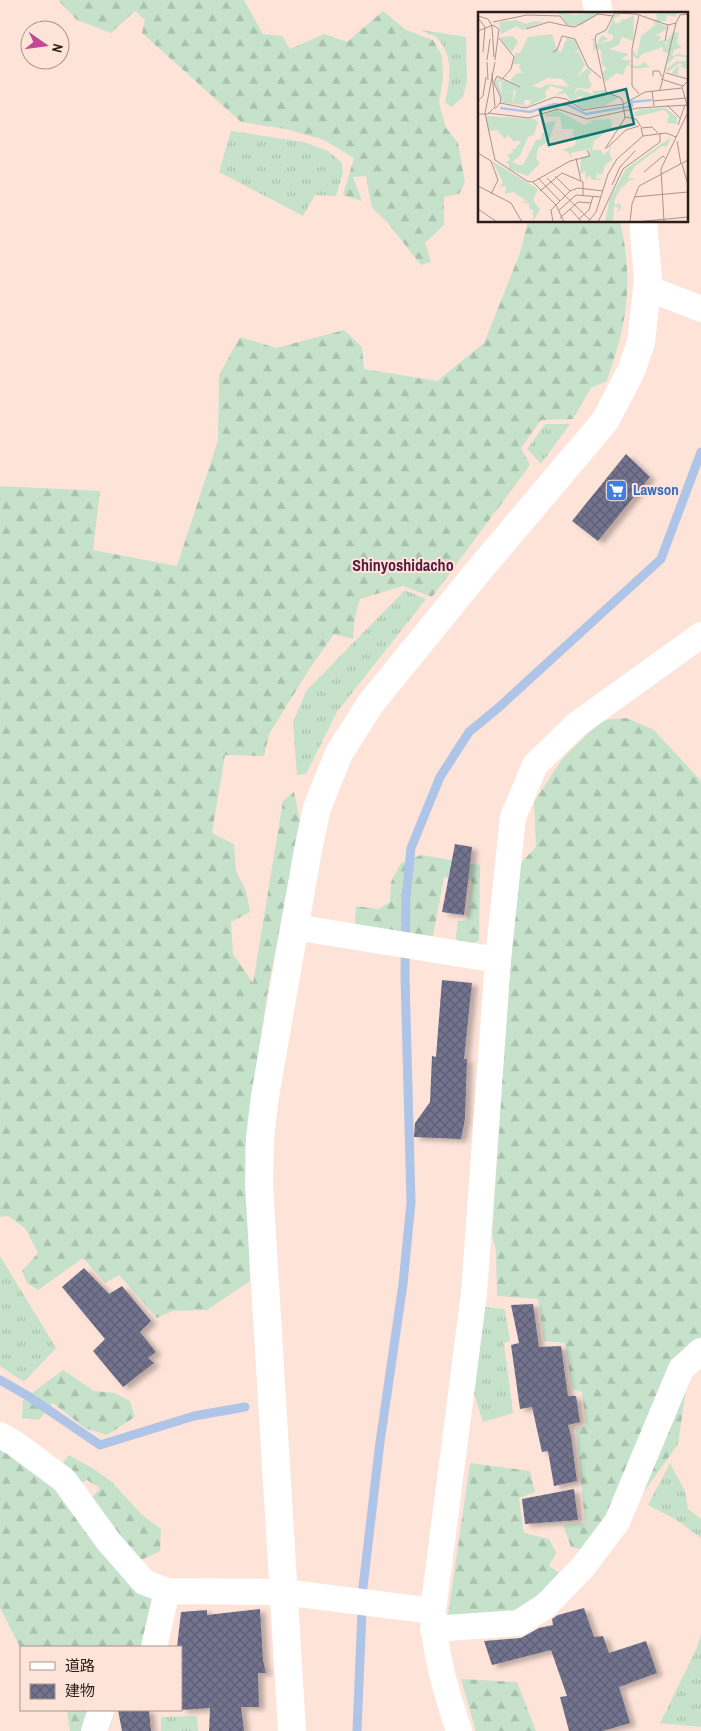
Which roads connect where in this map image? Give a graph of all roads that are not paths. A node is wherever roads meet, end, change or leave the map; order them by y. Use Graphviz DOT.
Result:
graph roads {
  1 [pos="643,222"];
  2 [pos="647,288"];
  3 [pos="701,309"];
  4 [pos="701,635"];
  5 [pos="294,927"];
  6 [pos="498,960"];
  7 [pos="701,1351"];
  8 [pos="0,1435"];
  9 [pos="167,1591"];
  10 [pos="283,1592"];
  11 [pos="433,1620"];
  12 [pos="154,1646"];
  13 [pos="101,1711"];
  14 [pos="94,1731"];
  15 [pos="292,1731"];
  16 [pos="459,1731"];
  1 -- 2 [label="street"];
  2 -- 3 [label="street"];
  2 -- 5 [label="street"];
  4 -- 6 [label="street"];
  5 -- 6 [label="street"];
  5 -- 10 [label="street"];
  6 -- 11 [label="street"];
  7 -- 11 [label="street"];
  8 -- 9 [label="street"];
  9 -- 10 [label="street"];
  9 -- 12 [label="street"];
  10 -- 11 [label="street"];
  10 -- 15 [label="street"];
  11 -- 16 [label="street"];
  13 -- 14 [label="street"];
}
